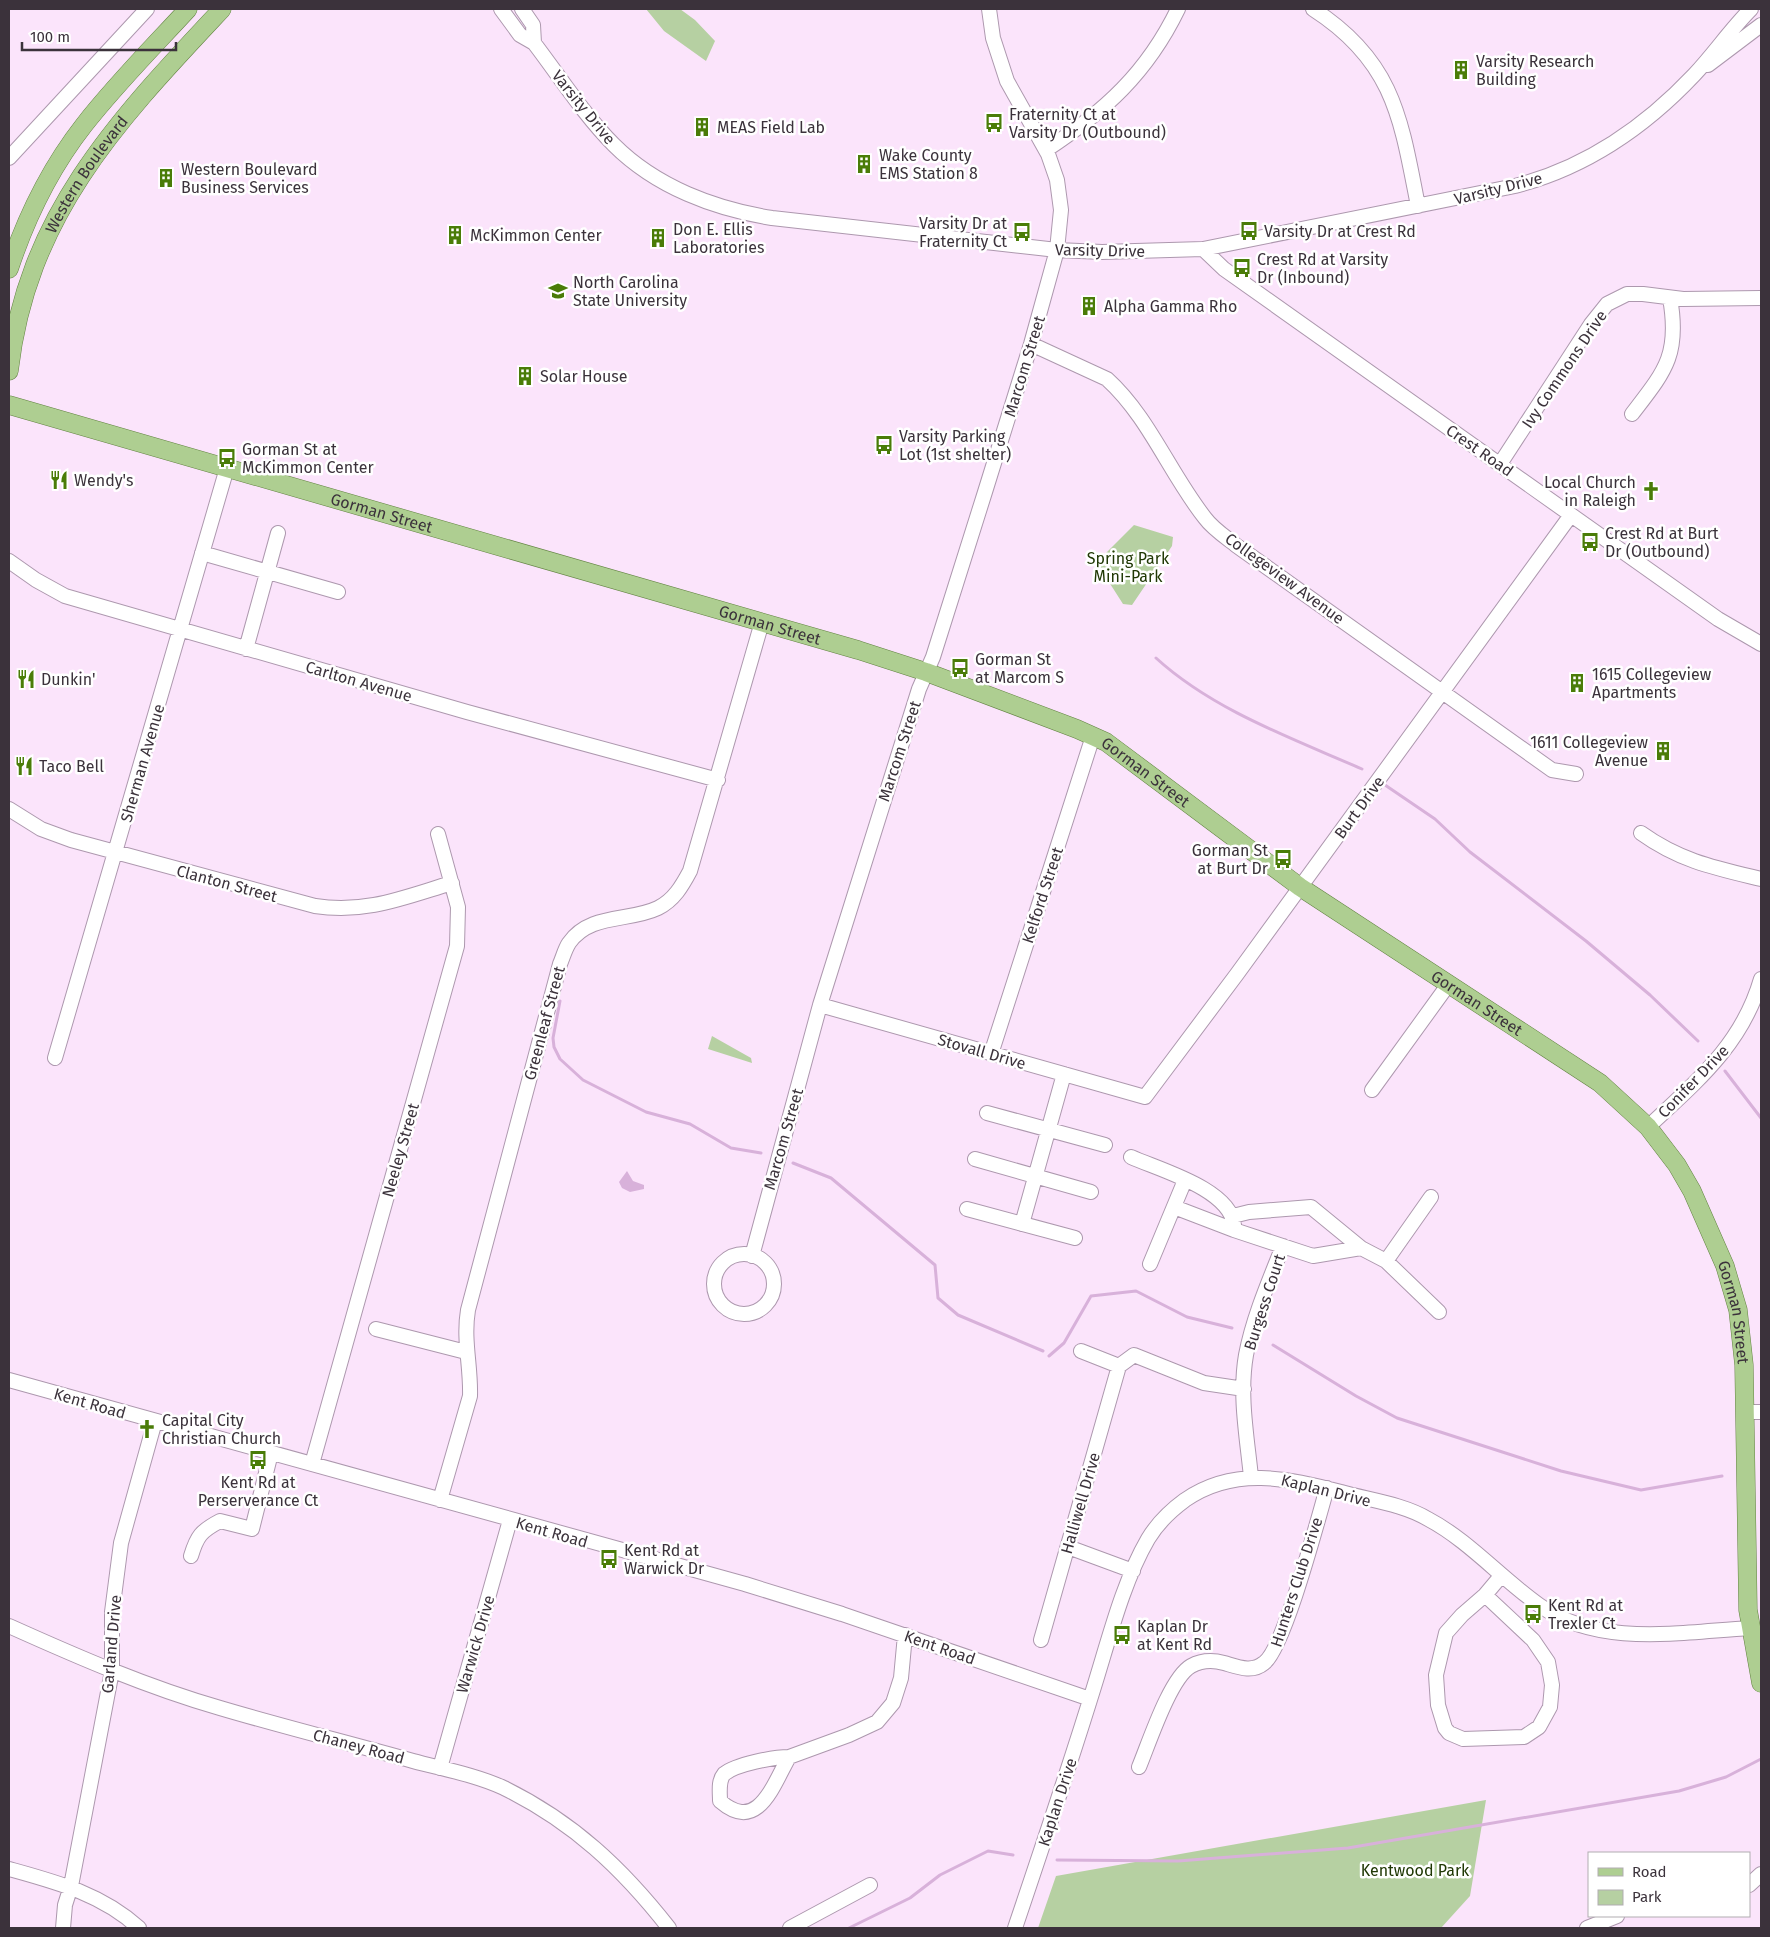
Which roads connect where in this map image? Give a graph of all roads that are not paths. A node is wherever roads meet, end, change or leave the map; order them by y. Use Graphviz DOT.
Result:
graph roads {
  1 [pos="146,9"];
  2 [pos="188,9"];
  3 [pos="222,9"];
  4 [pos="501,9"];
  5 [pos="522,9"];
  6 [pos="989,9"];
  7 [pos="1178,9"];
  8 [pos="1313,9"];
  9 [pos="1751,9"];
  10 [pos="1761,25"];
  11 [pos="534,43"];
  12 [pos="1695,74"];
  13 [pos="1046,150"];
  14 [pos="9,158"];
  15 [pos="1418,206"];
  16 [pos="1203,249"];
  17 [pos="1057,250"];
  18 [pos="9,268"];
  19 [pos="1670,298"];
  20 [pos="1761,298"];
  21 [pos="1031,344"];
  22 [pos="9,371"];
  23 [pos="9,405"];
  24 [pos="1632,414"];
  25 [pos="1500,464"];
  26 [pos="227,468"];
  27 [pos="1571,515"];
  28 [pos="278,533"];
  29 [pos="202,553"];
  30 [pos="9,561"];
  31 [pos="267,572"];
  32 [pos="338,592"];
  33 [pos="762,622"];
  34 [pos="180,629"];
  35 [pos="1761,644"];
  36 [pos="246,649"];
  37 [pos="926,672"];
  38 [pos="1442,691"];
  39 [pos="1093,736"];
  40 [pos="1576,774"];
  41 [pos="718,780"];
  42 [pos="9,809"];
  43 [pos="1641,833"];
  44 [pos="438,834"];
  45 [pos="115,853"];
  46 [pos="1761,879"];
  47 [pos="452,883"];
  48 [pos="1300,887"];
  49 [pos="1761,979"];
  50 [pos="1448,985"];
  51 [pos="820,1005"];
  52 [pos="992,1054"];
  53 [pos="55,1058"];
  54 [pos="1064,1074"];
  55 [pos="1372,1090"];
  56 [pos="1145,1097"];
  57 [pos="987,1112"];
  58 [pos="1648,1127"];
  59 [pos="1048,1129"];
  60 [pos="1105,1145"];
  61 [pos="1131,1157"];
  62 [pos="975,1159"];
  63 [pos="1035,1176"];
  64 [pos="1185,1180"];
  65 [pos="1091,1192"];
  66 [pos="1431,1197"];
  67 [pos="1174,1207"];
  68 [pos="968,1209"];
  69 [pos="1234,1223"];
  70 [pos="1022,1224"];
  71 [pos="1075,1238"];
  72 [pos="1283,1246"];
  73 [pos="1361,1248"];
  74 [pos="752,1256"];
  75 [pos="1386,1261"];
  76 [pos="1150,1264"];
  77 [pos="1439,1312"];
  78 [pos="376,1329"];
  79 [pos="1081,1351"];
  80 [pos="466,1352"];
  81 [pos="1119,1366"];
  82 [pos="9,1380"];
  83 [pos="1244,1389"];
  84 [pos="1753,1412"];
  85 [pos="155,1421"];
  86 [pos="271,1453"];
  87 [pos="312,1464"];
  88 [pos="1251,1477"];
  89 [pos="1327,1488"];
  90 [pos="440,1500"];
  91 [pos="510,1520"];
  92 [pos="1068,1547"];
  93 [pos="191,1556"];
  94 [pos="1133,1571"];
  95 [pos="1501,1576"];
  96 [pos="1485,1595"];
  97 [pos="9,1626"];
  98 [pos="1750,1628"];
  99 [pos="905,1635"];
  100 [pos="1041,1640"];
  101 [pos="112,1671"];
  102 [pos="1761,1683"];
  103 [pos="1090,1699"];
  104 [pos="789,1757"];
  105 [pos="1140,1767"];
  106 [pos="440,1768"];
  107 [pos="9,1869"];
  108 [pos="1761,1874"];
  109 [pos="1750,1884"];
  110 [pos="870,1885"];
  111 [pos="71,1886"];
  112 [pos="1614,1917"];
  113 [pos="63,1928"];
  114 [pos="139,1928"];
  115 [pos="669,1928"];
  116 [pos="790,1928"];
  117 [pos="1015,1928"];
  118 [pos="1587,1928"];
  1 -- 14 [label="street"];
  2 -- 18 [label="main road, Western Boulevard"];
  3 -- 22 [label="main road, Western Boulevard"];
  4 -- 11 [label="street, Varsity Drive"];
  5 -- 11 [label="street, Varsity Drive"];
  6 -- 13 [label="street, Marcom Street"];
  7 -- 13 [label="street"];
  8 -- 15 [label="street"];
  9 -- 12 [label="street, Varsity Drive"];
  10 -- 12 [label="street, Varsity Drive"];
  11 -- 17 [label="street, Varsity Drive"];
  12 -- 15 [label="street, Varsity Drive"];
  13 -- 17 [label="street, Marcom Street"];
  15 -- 16 [label="street, Varsity Drive"];
  16 -- 17 [label="street, Varsity Drive"];
  16 -- 25 [label="street, Crest Road"];
  17 -- 21 [label="street, Marcom Street"];
  19 -- 20 [label="street, Ivy Commons Drive"];
  19 -- 24 [label="street"];
  19 -- 25 [label="street, Ivy Commons Drive"];
  21 -- 37 [label="street, Marcom Street"];
  21 -- 38 [label="street, Collegeview Avenue"];
  23 -- 26 [label="main road, Gorman Street"];
  25 -- 27 [label="street, Crest Road"];
  26 -- 29 [label="street, Sherman Avenue"];
  26 -- 33 [label="main road, Gorman Street"];
  27 -- 35 [label="street, Crest Road"];
  27 -- 38 [label="street, Burt Drive"];
  28 -- 31 [label="street"];
  29 -- 31 [label="street"];
  29 -- 34 [label="street, Sherman Avenue"];
  30 -- 34 [label="street, Carlton Avenue"];
  31 -- 32 [label="street"];
  31 -- 36 [label="street"];
  33 -- 37 [label="main road, Gorman Street"];
  33 -- 41 [label="street, Greenleaf Street"];
  34 -- 36 [label="street, Carlton Avenue"];
  34 -- 45 [label="street, Sherman Avenue"];
  36 -- 41 [label="street, Carlton Avenue"];
  37 -- 39 [label="main road, Gorman Street"];
  37 -- 51 [label="street, Marcom Street"];
  38 -- 40 [label="street, Collegeview Avenue"];
  38 -- 48 [label="street, Burt Drive"];
  39 -- 48 [label="main road, Gorman Street"];
  39 -- 52 [label="street, Kelford Street"];
  41 -- 80 [label="street, Greenleaf Street"];
  42 -- 45 [label="street, Clanton Street"];
  43 -- 46 [label="street"];
  44 -- 47 [label="street, Neeley Street"];
  45 -- 47 [label="street, Clanton Street"];
  45 -- 53 [label="street, Sherman Avenue"];
  47 -- 87 [label="street, Neeley Street"];
  48 -- 50 [label="main road, Gorman Street"];
  48 -- 56 [label="street, Burt Drive"];
  49 -- 58 [label="street, Conifer Drive"];
  50 -- 55 [label="street"];
  50 -- 58 [label="main road, Gorman Street"];
  51 -- 52 [label="street, Stovall Drive"];
  51 -- 74 [label="street, Marcom Street"];
  52 -- 54 [label="street, Stovall Drive"];
  54 -- 56 [label="street, Stovall Drive"];
  54 -- 59 [label="street"];
  57 -- 59 [label="street"];
  58 -- 84 [label="main road, Gorman Street"];
  59 -- 60 [label="street"];
  59 -- 63 [label="street"];
  61 -- 64 [label="street"];
  62 -- 63 [label="street"];
  63 -- 65 [label="street"];
  63 -- 70 [label="street"];
  64 -- 67 [label="street"];
  64 -- 69 [label="street"];
  66 -- 75 [label="street"];
  67 -- 69 [label="street"];
  67 -- 76 [label="street"];
  68 -- 70 [label="street"];
  69 -- 72 [label="street"];
  69 -- 73 [label="street"];
  70 -- 71 [label="street"];
  72 -- 73 [label="street"];
  72 -- 83 [label="street, Burgess Court"];
  73 -- 75 [label="street"];
  74 -- 74 [label="street"];
  75 -- 77 [label="street"];
  78 -- 80 [label="street"];
  79 -- 81 [label="street"];
  80 -- 90 [label="street, Greenleaf Street"];
  81 -- 83 [label="street"];
  81 -- 92 [label="street, Halliwell Drive"];
  82 -- 85 [label="street, Kent Road"];
  83 -- 88 [label="street, Burgess Court"];
  84 -- 98 [label="main road, Gorman Street"];
  85 -- 86 [label="street, Kent Road"];
  85 -- 101 [label="street, Garland Drive"];
  86 -- 87 [label="street, Kent Road"];
  86 -- 93 [label="street"];
  87 -- 90 [label="street, Kent Road"];
  88 -- 89 [label="street, Kaplan Drive"];
  88 -- 94 [label="street, Kaplan Drive"];
  89 -- 95 [label="street, Kaplan Drive"];
  89 -- 105 [label="street, Hunters Club Drive"];
  90 -- 91 [label="street, Kent Road"];
  91 -- 99 [label="street, Kent Road"];
  91 -- 106 [label="street, Warwick Drive"];
  92 -- 94 [label="street"];
  92 -- 100 [label="street, Halliwell Drive"];
  94 -- 103 [label="street, Kaplan Drive"];
  95 -- 96 [label="street"];
  95 -- 98 [label="street, Kaplan Drive"];
  96 -- 96 [label="street"];
  97 -- 101 [label="street, Chaney Road"];
  98 -- 102 [label="main road, Gorman Street"];
  99 -- 103 [label="street, Kent Road"];
  99 -- 104 [label="street"];
  101 -- 106 [label="street, Chaney Road"];
  101 -- 111 [label="street, Garland Drive"];
  103 -- 117 [label="street, Kaplan Drive"];
  104 -- 104 [label="street"];
  106 -- 115 [label="street, Chaney Road"];
  107 -- 111 [label="street"];
  108 -- 109 [label="street"];
  110 -- 116 [label="street"];
  111 -- 113 [label="street, Garland Drive"];
  111 -- 114 [label="street"];
  112 -- 118 [label="street"];
}
